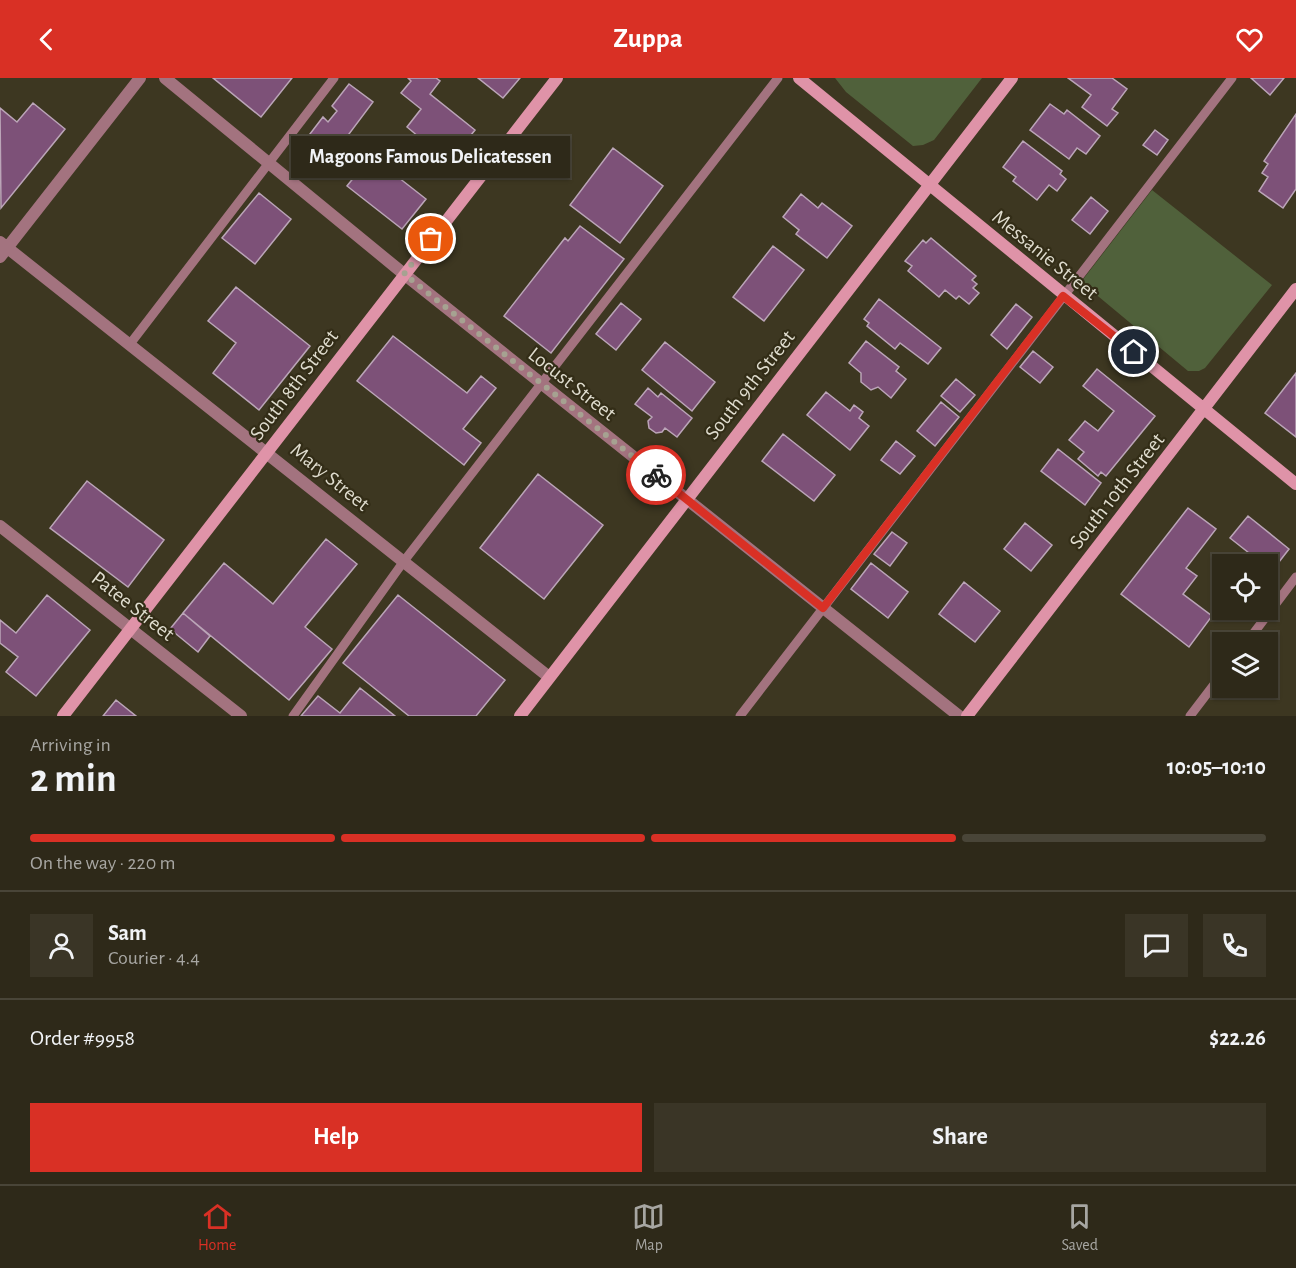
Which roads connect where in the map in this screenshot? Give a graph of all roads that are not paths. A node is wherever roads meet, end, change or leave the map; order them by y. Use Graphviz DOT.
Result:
graph roads {
  1 [pos="140,78"];
  2 [pos="165,78"];
  3 [pos="334,78"];
  4 [pos="557,78"];
  5 [pos="778,78"];
  6 [pos="800,78"];
  7 [pos="1012,78"];
  8 [pos="1232,78"];
  9 [pos="268,162"];
  10 [pos="930,186"];
  11 [pos="2,249"];
  12 [pos="404,274"];
  13 [pos="1296,289"];
  14 [pos="1063,296"];
  15 [pos="130,344"];
  16 [pos="541,384"];
  17 [pos="1204,409"];
  18 [pos="267,452"];
  19 [pos="1296,484"];
  20 [pos="686,499"];
  21 [pos="0,526"];
  22 [pos="404,561"];
  23 [pos="1296,577"];
  24 [pos="823,608"];
  25 [pos="130,629"];
  26 [pos="1255,632"];
  27 [pos="549,677"];
  28 [pos="1212,687"];
  29 [pos="63,716"];
  30 [pos="241,716"];
  31 [pos="293,716"];
  32 [pos="520,716"];
  33 [pos="740,716"];
  34 [pos="959,716"];
  35 [pos="968,716"];
  36 [pos="1190,716"];
  1 -- 11 [label="street"];
  2 -- 9 [label="street, Locust Street"];
  3 -- 9 [label="lane"];
  4 -- 12 [label="main road, South 8th Street"];
  5 -- 16 [label="lane"];
  6 -- 10 [label="main road, Messanie Street"];
  7 -- 10 [label="main road, South 9th Street"];
  8 -- 14 [label="lane"];
  9 -- 12 [label="street, Locust Street"];
  9 -- 15 [label="lane"];
  10 -- 14 [label="main road, Messanie Street"];
  10 -- 20 [label="main road, South 9th Street"];
  11 -- 15 [label="street, Mary Street"];
  12 -- 16 [label="street, Locust Street"];
  12 -- 18 [label="main road, South 8th Street"];
  13 -- 17 [label="main road, South 10th Street"];
  14 -- 17 [label="main road, Messanie Street"];
  14 -- 24 [label="lane"];
  15 -- 18 [label="street, Mary Street"];
  16 -- 20 [label="street, Locust Street"];
  16 -- 22 [label="lane"];
  17 -- 19 [label="main road, Messanie Street"];
  17 -- 35 [label="main road, South 10th Street"];
  18 -- 22 [label="street, Mary Street"];
  18 -- 25 [label="main road, South 8th Street"];
  20 -- 24 [label="street, Locust Street"];
  20 -- 27 [label="main road, South 9th Street"];
  21 -- 25 [label="street, Patee Street"];
  22 -- 27 [label="street, Mary Street"];
  22 -- 31 [label="lane"];
  23 -- 26 [label="lane"];
  24 -- 33 [label="lane"];
  24 -- 34 [label="street, Locust Street"];
  25 -- 29 [label="main road, South 8th Street"];
  25 -- 30 [label="street, Patee Street"];
  27 -- 32 [label="main road, South 9th Street"];
  28 -- 36 [label="lane"];
}
